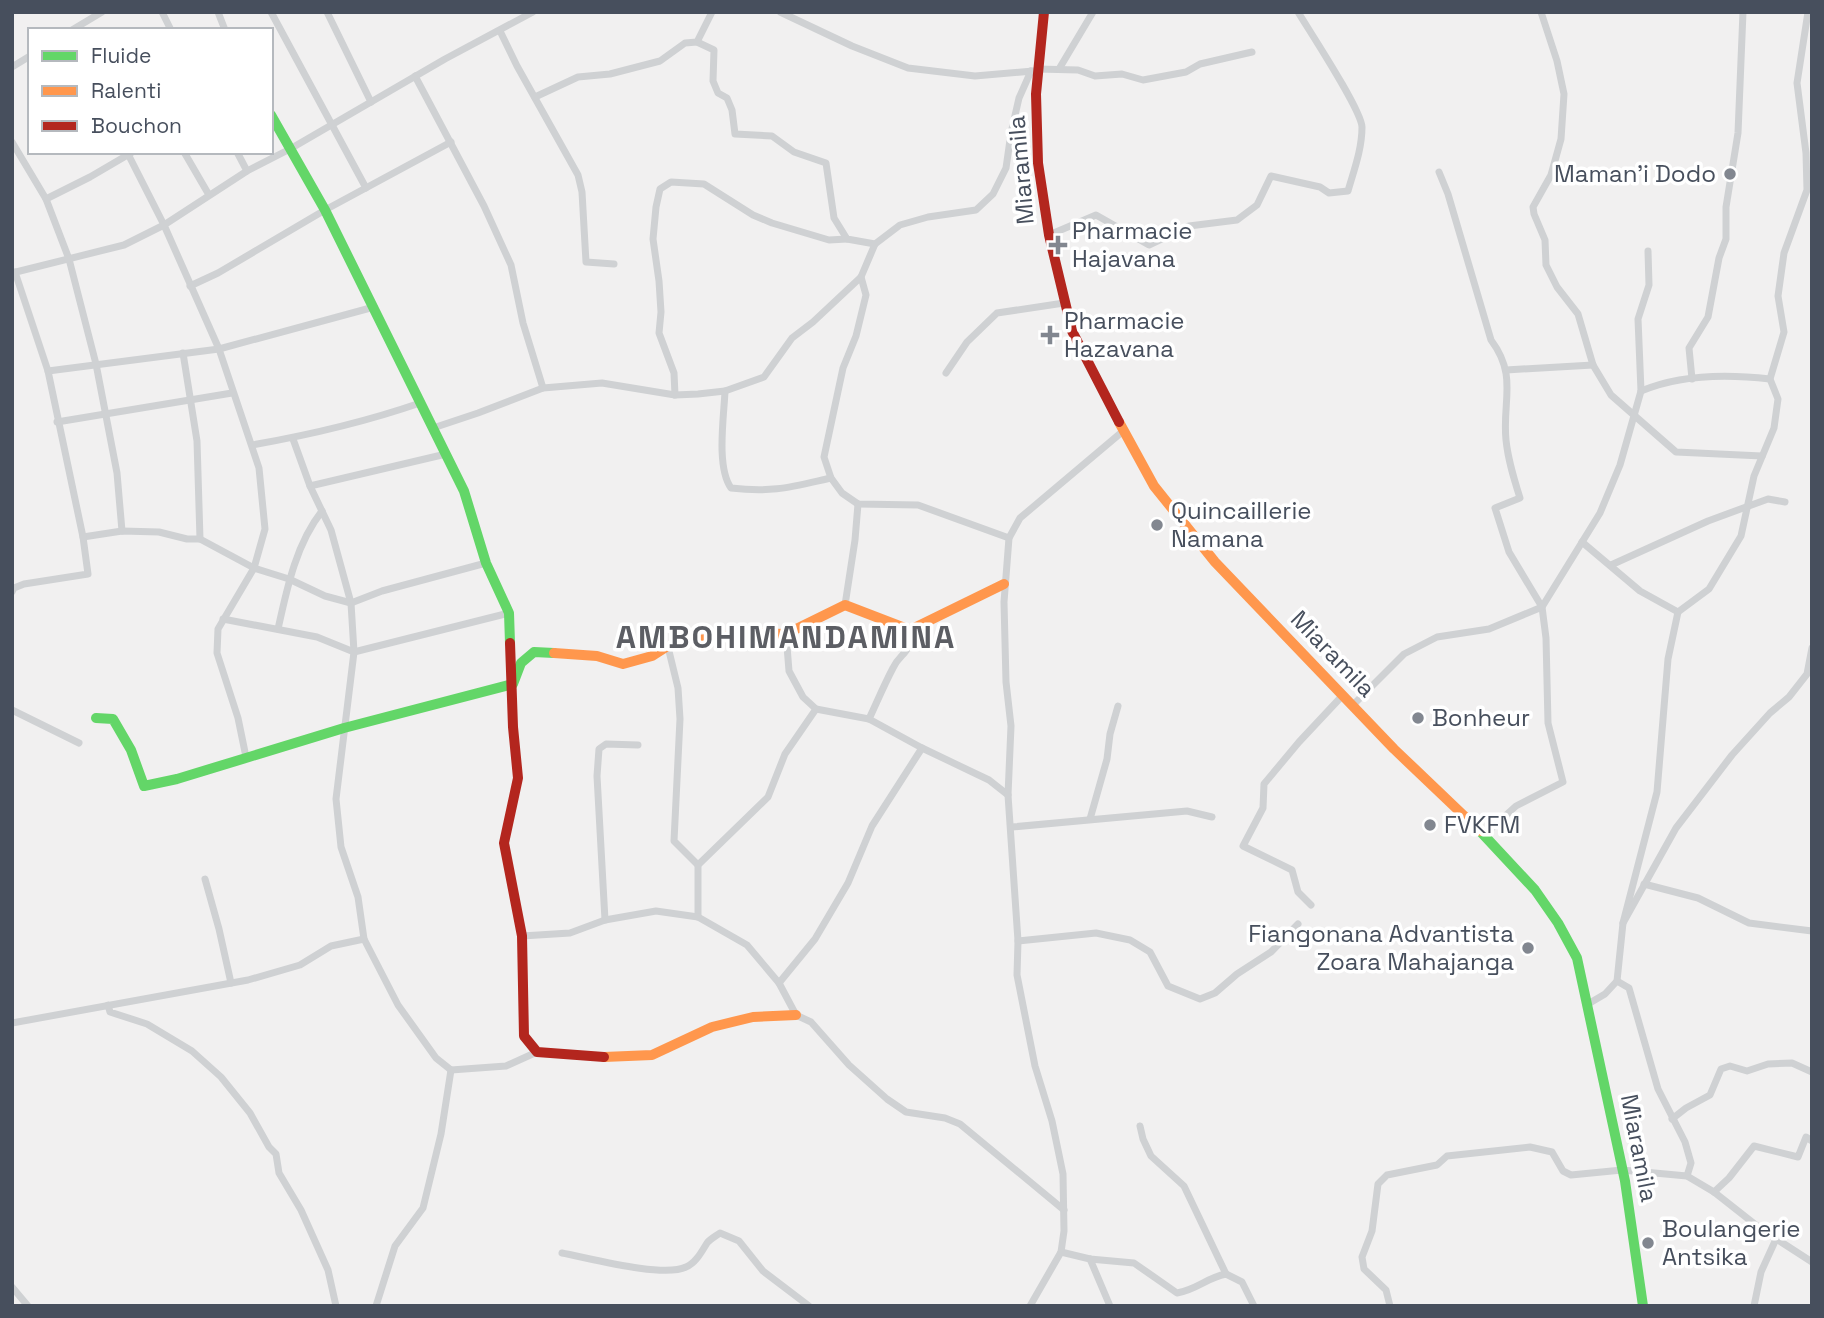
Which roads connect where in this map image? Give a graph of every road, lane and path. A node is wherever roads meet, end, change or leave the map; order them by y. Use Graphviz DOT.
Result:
graph roads {
  1 [pos="102,12"];
  2 [pos="162,12"];
  3 [pos="271,12"];
  4 [pos="327,12"];
  5 [pos="533,12"];
  6 [pos="712,12"];
  7 [pos="780,12"];
  8 [pos="1044,12"];
  9 [pos="1093,12"];
  10 [pos="1298,12"];
  11 [pos="1541,12"];
  12 [pos="1743,12"];
  13 [pos="1808,12"];
  14 [pos="75,28"];
  15 [pos="170,28"];
  16 [pos="500,30"];
  17 [pos="697,42"];
  18 [pos="1252,52"];
  19 [pos="28,57"];
  20 [pos="12,67"];
  21 [pos="1059,69"];
  22 [pos="1035,70"];
  23 [pos="415,76"];
  24 [pos="535,97"];
  25 [pos="371,102"];
  26 [pos="1802,115"];
  27 [pos="1812,115"];
  28 [pos="273,119"];
  29 [pos="331,124"];
  30 [pos="12,142"];
  31 [pos="451,142"];
  32 [pos="290,149"];
  33 [pos="127,154"];
  34 [pos="129,154"];
  35 [pos="185,154"];
  36 [pos="238,154"];
  37 [pos="247,171"];
  38 [pos="1439,172"];
  39 [pos="366,188"];
  40 [pos="209,195"];
  41 [pos="46,199"];
  42 [pos="325,210"];
  43 [pos="164,225"];
  44 [pos="1049,235"];
  45 [pos="847,239"];
  46 [pos="875,243"];
  47 [pos="1648,251"];
  48 [pos="69,259"];
  49 [pos="614,264"];
  50 [pos="14,273"];
  51 [pos="861,277"];
  52 [pos="190,286"];
  53 [pos="1065,303"];
  54 [pos="374,307"];
  55 [pos="219,349"];
  56 [pos="183,353"];
  57 [pos="96,365"];
  58 [pos="1593,365"];
  59 [pos="1506,370"];
  60 [pos="48,371"];
  61 [pos="946,373"];
  62 [pos="1692,379"];
  63 [pos="1770,379"];
  64 [pos="543,388"];
  65 [pos="725,391"];
  66 [pos="1641,391"];
  67 [pos="232,393"];
  68 [pos="675,395"];
  69 [pos="189,401"];
  70 [pos="420,403"];
  71 [pos="104,415"];
  72 [pos="1632,416"];
  73 [pos="57,422"];
  74 [pos="433,428"];
  75 [pos="1122,432"];
  76 [pos="293,439"];
  77 [pos="253,446"];
  78 [pos="446,454"];
  79 [pos="1762,456"];
  80 [pos="831,478"];
  81 [pos="310,486"];
  82 [pos="1785,502"];
  83 [pos="858,504"];
  84 [pos="1746,507"];
  85 [pos="322,511"];
  86 [pos="122,531"];
  87 [pos="83,537"];
  88 [pos="1009,538"];
  89 [pos="200,540"];
  90 [pos="1582,542"];
  91 [pos="486,563"];
  92 [pos="1611,565"];
  93 [pos="254,568"];
  94 [pos="289,579"];
  95 [pos="1004,584"];
  96 [pos="12,592"];
  97 [pos="351,603"];
  98 [pos="845,605"];
  99 [pos="1542,607"];
  100 [pos="1678,612"];
  101 [pos="509,613"];
  102 [pos="223,619"];
  103 [pos="278,629"];
  104 [pos="910,630"];
  105 [pos="786,634"];
  106 [pos="668,647"];
  107 [pos="1812,648"];
  108 [pos="354,652"];
  109 [pos="1809,678"];
  110 [pos="513,684"];
  111 [pos="1343,695"];
  112 [pos="1353,705"];
  113 [pos="1118,706"];
  114 [pos="816,709"];
  115 [pos="12,710"];
  116 [pos="96,718"];
  117 [pos="869,719"];
  118 [pos="344,729"];
  119 [pos="79,743"];
  120 [pos="638,745"];
  121 [pos="922,748"];
  122 [pos="246,757"];
  123 [pos="1009,794"];
  124 [pos="1212,817"];
  125 [pos="1090,818"];
  126 [pos="1012,827"];
  127 [pos="1483,836"];
  128 [pos="698,865"];
  129 [pos="205,879"];
  130 [pos="1644,884"];
  131 [pos="1311,905"];
  132 [pos="698,917"];
  133 [pos="605,920"];
  134 [pos="1623,923"];
  135 [pos="1298,924"];
  136 [pos="1812,931"];
  137 [pos="522,936"];
  138 [pos="363,939"];
  139 [pos="1018,941"];
  140 [pos="1617,981"];
  141 [pos="231,983"];
  142 [pos="779,983"];
  143 [pos="1588,1004"];
  144 [pos="108,1005"];
  145 [pos="796,1016"];
  146 [pos="12,1023"];
  147 [pos="537,1052"];
  148 [pos="451,1070"];
  149 [pos="1812,1072"];
  150 [pos="1672,1119"];
  151 [pos="1140,1126"];
  152 [pos="1812,1141"];
  153 [pos="1622,1170"];
  154 [pos="1687,1176"];
  155 [pos="1714,1192"];
  156 [pos="1064,1210"];
  157 [pos="1776,1239"];
  158 [pos="1061,1252"];
  159 [pos="562,1253"];
  160 [pos="1090,1259"];
  161 [pos="1812,1262"];
  162 [pos="1226,1274"];
  163 [pos="12,1287"];
  164 [pos="28,1306"];
  165 [pos="336,1306"];
  166 [pos="376,1306"];
  167 [pos="809,1306"];
  168 [pos="1030,1306"];
  169 [pos="1110,1306"];
  170 [pos="1254,1306"];
  171 [pos="1390,1306"];
  172 [pos="1643,1306"];
  173 [pos="1754,1306"];
  1 -- 14 [label="street"];
  2 -- 15 [label="street"];
  3 -- 29 [label="street"];
  4 -- 25 [label="street"];
  5 -- 16 [label="street"];
  6 -- 17 [label="street"];
  7 -- 22 [label="street"];
  8 -- 22 [label="street, Miaramila"];
  9 -- 21 [label="street"];
  10 -- 44 [label="street"];
  11 -- 58 [label="street"];
  12 -- 62 [label="street"];
  13 -- 26 [label="street"];
  16 -- 23 [label="street"];
  16 -- 24 [label="street"];
  17 -- 24 [label="street"];
  17 -- 45 [label="street"];
  18 -- 21 [label="street"];
  19 -- 20 [label="street"];
  21 -- 22 [label="street"];
  22 -- 44 [label="street, Miaramila"];
  22 -- 46 [label="street"];
  23 -- 25 [label="street"];
  23 -- 31 [label="street"];
  24 -- 49 [label="street"];
  25 -- 29 [label="street"];
  26 -- 27 [label="street"];
  26 -- 63 [label="street"];
  28 -- 32 [label="street"];
  29 -- 32 [label="street"];
  29 -- 39 [label="street"];
  30 -- 41 [label="street"];
  31 -- 39 [label="street"];
  31 -- 64 [label="street"];
  32 -- 37 [label="street"];
  32 -- 42 [label="street"];
  33 -- 41 [label="street"];
  34 -- 43 [label="street"];
  35 -- 40 [label="street"];
  36 -- 37 [label="street"];
  37 -- 40 [label="street"];
  38 -- 59 [label="street"];
  39 -- 42 [label="street"];
  40 -- 43 [label="street"];
  41 -- 48 [label="street"];
  42 -- 52 [label="street"];
  42 -- 54 [label="street"];
  43 -- 48 [label="street"];
  43 -- 52 [label="street"];
  44 -- 53 [label="street, Miaramila"];
  45 -- 46 [label="street"];
  45 -- 68 [label="street"];
  46 -- 51 [label="street"];
  47 -- 66 [label="street"];
  48 -- 50 [label="street"];
  48 -- 57 [label="street"];
  50 -- 60 [label="street"];
  51 -- 65 [label="street"];
  51 -- 80 [label="street"];
  52 -- 55 [label="street"];
  53 -- 61 [label="street"];
  53 -- 75 [label="street, Miaramila"];
  54 -- 55 [label="street"];
  54 -- 70 [label="street"];
  55 -- 56 [label="street"];
  55 -- 67 [label="street"];
  56 -- 57 [label="street"];
  56 -- 69 [label="street"];
  57 -- 60 [label="street"];
  57 -- 71 [label="street"];
  58 -- 59 [label="street"];
  58 -- 72 [label="street"];
  59 -- 99 [label="street"];
  60 -- 73 [label="street"];
  62 -- 63 [label="street"];
  62 -- 66 [label="street"];
  63 -- 79 [label="street"];
  64 -- 68 [label="street"];
  64 -- 74 [label="street"];
  65 -- 68 [label="street"];
  65 -- 80 [label="street"];
  66 -- 72 [label="street"];
  67 -- 69 [label="street"];
  67 -- 77 [label="street"];
  69 -- 71 [label="street"];
  69 -- 89 [label="street"];
  70 -- 74 [label="street"];
  70 -- 76 [label="street"];
  71 -- 73 [label="street"];
  71 -- 86 [label="street"];
  72 -- 79 [label="street"];
  72 -- 90 [label="street"];
  73 -- 87 [label="street"];
  74 -- 78 [label="street"];
  75 -- 88 [label="street"];
  75 -- 111 [label="street, Miaramila"];
  76 -- 77 [label="street"];
  76 -- 81 [label="street"];
  77 -- 93 [label="street"];
  78 -- 81 [label="street"];
  78 -- 91 [label="street"];
  79 -- 84 [label="street"];
  80 -- 83 [label="street"];
  81 -- 85 [label="street"];
  82 -- 84 [label="street"];
  83 -- 88 [label="street"];
  83 -- 98 [label="street"];
  84 -- 92 [label="street"];
  84 -- 100 [label="street"];
  85 -- 94 [label="street"];
  85 -- 97 [label="street"];
  86 -- 87 [label="street"];
  86 -- 89 [label="street"];
  87 -- 96 [label="street"];
  88 -- 95 [label="street"];
  89 -- 93 [label="street"];
  90 -- 92 [label="street"];
  90 -- 99 [label="street"];
  91 -- 97 [label="street"];
  91 -- 101 [label="street"];
  92 -- 100 [label="street"];
  93 -- 94 [label="street"];
  93 -- 102 [label="street"];
  94 -- 97 [label="street"];
  94 -- 103 [label="street"];
  95 -- 104 [label="street"];
  95 -- 123 [label="street"];
  97 -- 108 [label="street"];
  98 -- 104 [label="street"];
  98 -- 105 [label="street"];
  99 -- 112 [label="street"];
  99 -- 127 [label="street"];
  100 -- 134 [label="street"];
  101 -- 108 [label="street"];
  101 -- 110 [label="street"];
  102 -- 103 [label="street"];
  102 -- 122 [label="street"];
  103 -- 108 [label="street"];
  104 -- 117 [label="street"];
  105 -- 106 [label="street"];
  105 -- 114 [label="street"];
  106 -- 110 [label="street"];
  106 -- 128 [label="street"];
  107 -- 109 [label="street"];
  108 -- 118 [label="street"];
  109 -- 130 [label="street"];
  110 -- 118 [label="street"];
  110 -- 137 [label="street"];
  111 -- 112 [label="street, Miaramila"];
  111 -- 131 [label="street"];
  112 -- 127 [label="street, Miaramila"];
  113 -- 125 [label="street"];
  114 -- 117 [label="street"];
  114 -- 128 [label="street"];
  115 -- 119 [label="street"];
  116 -- 122 [label="street"];
  117 -- 121 [label="street"];
  118 -- 122 [label="street"];
  118 -- 138 [label="street"];
  120 -- 133 [label="street"];
  121 -- 123 [label="street"];
  121 -- 142 [label="street"];
  123 -- 126 [label="street"];
  124 -- 125 [label="street"];
  125 -- 126 [label="street"];
  126 -- 139 [label="street"];
  127 -- 143 [label="street, Miaramila"];
  128 -- 132 [label="street"];
  129 -- 141 [label="street"];
  130 -- 134 [label="street"];
  130 -- 136 [label="street"];
  132 -- 133 [label="street"];
  132 -- 142 [label="street"];
  133 -- 137 [label="street"];
  134 -- 140 [label="street"];
  135 -- 139 [label="street"];
  137 -- 147 [label="street"];
  138 -- 141 [label="street"];
  138 -- 148 [label="street"];
  139 -- 156 [label="street"];
  140 -- 143 [label="street"];
  140 -- 150 [label="street"];
  141 -- 144 [label="street"];
  142 -- 145 [label="street"];
  143 -- 153 [label="street, Miaramila"];
  144 -- 146 [label="street"];
  144 -- 165 [label="street"];
  145 -- 147 [label="street"];
  145 -- 156 [label="street"];
  147 -- 148 [label="street"];
  148 -- 166 [label="street"];
  149 -- 150 [label="street"];
  150 -- 154 [label="street"];
  151 -- 162 [label="street"];
  152 -- 155 [label="street"];
  153 -- 154 [label="street"];
  153 -- 171 [label="street"];
  153 -- 172 [label="street, Miaramila"];
  154 -- 155 [label="street"];
  155 -- 157 [label="street"];
  156 -- 158 [label="street"];
  157 -- 161 [label="street"];
  157 -- 173 [label="street"];
  158 -- 160 [label="street"];
  158 -- 168 [label="street"];
  159 -- 167 [label="street"];
  160 -- 162 [label="street"];
  160 -- 169 [label="street"];
  162 -- 170 [label="street"];
  163 -- 164 [label="street"];
}
